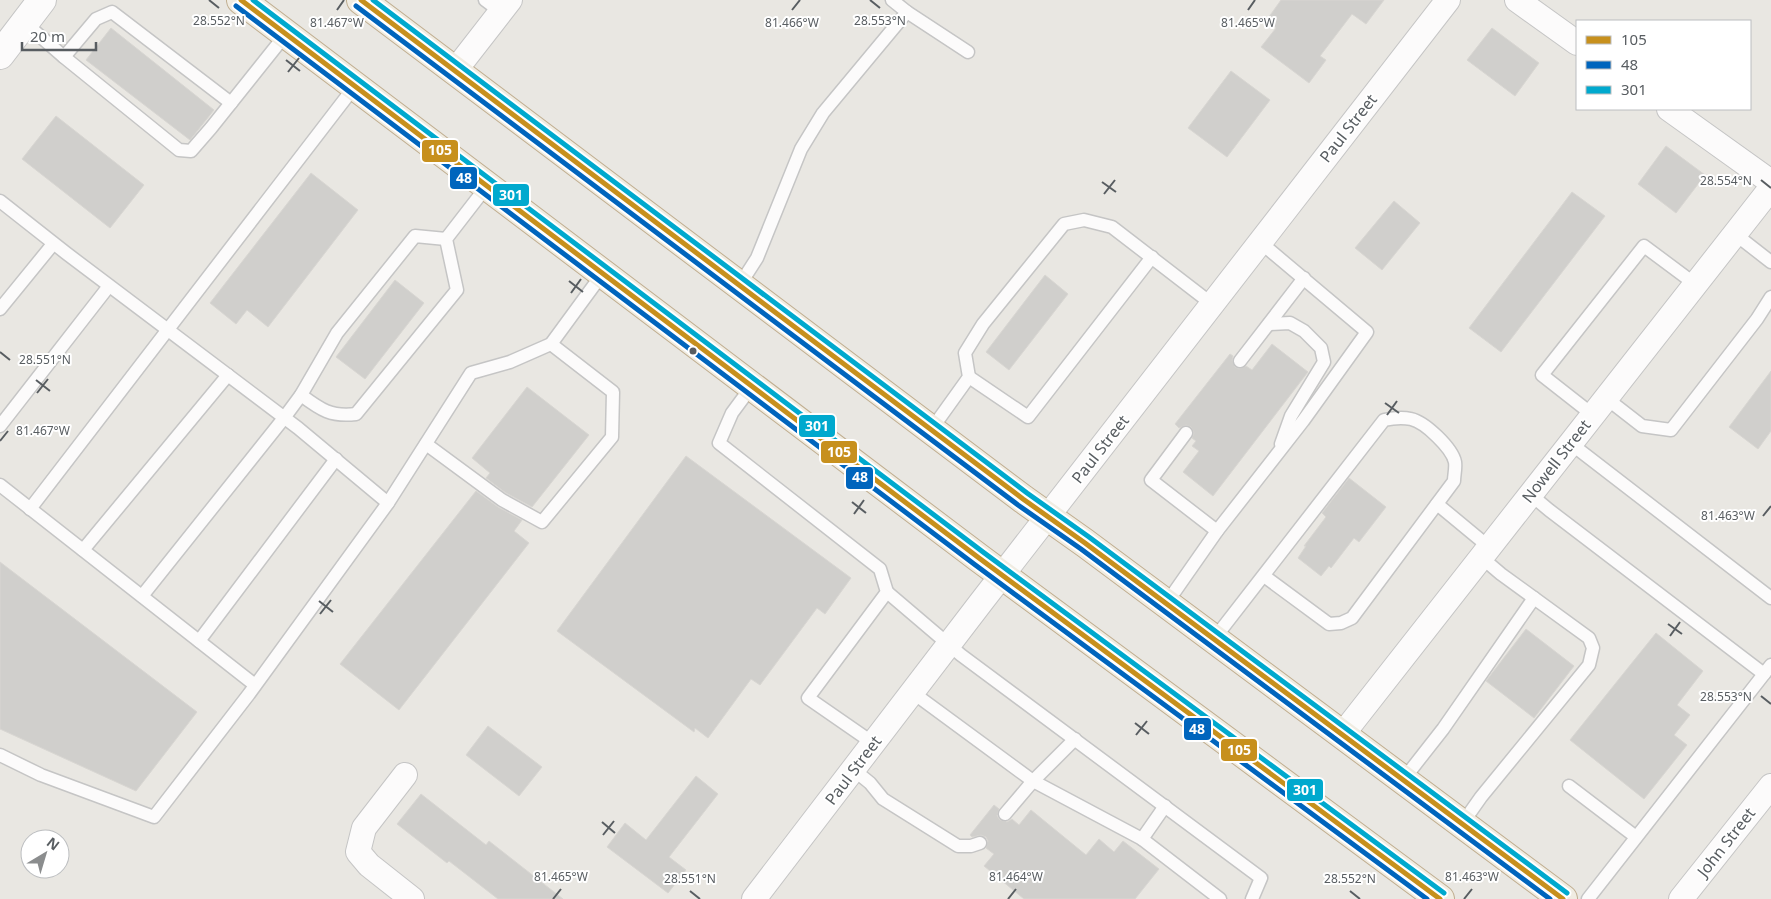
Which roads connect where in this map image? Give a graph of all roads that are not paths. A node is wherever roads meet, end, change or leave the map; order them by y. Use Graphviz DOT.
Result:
graph roads {
  1 [pos="42,0"];
  2 [pos="241,0"];
  3 [pos="361,0"];
  4 [pos="892,0"];
  5 [pos="1448,0"];
  6 [pos="1517,0"];
  7 [pos="499,4"];
  8 [pos="907,12"];
  9 [pos="25,23"];
  10 [pos="286,34"];
  11 [pos="1576,42"];
  12 [pos="968,52"];
  13 [pos="0,55"];
  14 [pos="64,57"];
  15 [pos="454,72"];
  16 [pos="355,86"];
  17 [pos="231,103"];
  18 [pos="1670,110"];
  19 [pos="1771,182"];
  20 [pos="487,186"];
  21 [pos="1771,188"];
  22 [pos="0,201"];
  23 [pos="1735,234"];
  24 [pos="446,239"];
  25 [pos="1260,242"];
  26 [pos="53,244"];
  27 [pos="1152,257"];
  28 [pos="1771,262"];
  29 [pos="603,273"];
  30 [pos="1304,278"];
  31 [pos="1695,284"];
  32 [pos="109,286"];
  33 [pos="739,286"];
  34 [pos="1771,297"];
  35 [pos="1212,304"];
  36 [pos="0,309"];
  37 [pos="1270,324"];
  38 [pos="167,330"];
  39 [pos="551,344"];
  40 [pos="1240,361"];
  41 [pos="228,375"];
  42 [pos="969,377"];
  43 [pos="752,386"];
  44 [pos="301,395"];
  45 [pos="1599,406"];
  46 [pos="284,418"];
  47 [pos="0,426"];
  48 [pos="930,430"];
  49 [pos="1186,433"];
  50 [pos="1570,443"];
  51 [pos="426,444"];
  52 [pos="1277,456"];
  53 [pos="336,459"];
  54 [pos="0,485"];
  55 [pos="1530,494"];
  56 [pos="388,503"];
  57 [pos="1437,504"];
  58 [pos="30,509"];
  59 [pos="1048,516"];
  60 [pos="1217,532"];
  61 [pos="83,550"];
  62 [pos="1485,552"];
  63 [pos="1002,575"];
  64 [pos="1264,576"];
  65 [pos="887,592"];
  66 [pos="142,596"];
  67 [pos="1534,598"];
  68 [pos="1771,598"];
  69 [pos="1166,604"];
  70 [pos="1214,640"];
  71 [pos="199,641"];
  72 [pos="948,645"];
  73 [pos="1767,669"];
  74 [pos="256,685"];
  75 [pos="912,692"];
  76 [pos="1342,735"];
  77 [pos="1075,740"];
  78 [pos="873,743"];
  79 [pos="0,755"];
  80 [pos="854,770"];
  81 [pos="405,775"];
  82 [pos="1403,780"];
  83 [pos="1033,781"];
  84 [pos="1569,786"];
  85 [pos="1771,786"];
  86 [pos="1165,806"];
  87 [pos="1005,814"];
  88 [pos="1462,824"];
  89 [pos="1636,838"];
  90 [pos="1142,839"];
  91 [pos="980,843"];
  92 [pos="1412,878"];
  93 [pos="412,899"];
  94 [pos="754,899"];
  95 [pos="1220,899"];
  96 [pos="1252,899"];
  97 [pos="1440,899"];
  98 [pos="1456,899"];
  99 [pos="1563,899"];
  100 [pos="1588,899"];
  101 [pos="1681,899"];
  1 -- 9 [label="street"];
  2 -- 10 [label="highway"];
  3 -- 15 [label="highway"];
  4 -- 8 [label="lane"];
  5 -- 25 [label="street, Paul Street"];
  6 -- 11 [label="street"];
  7 -- 15 [label="street"];
  8 -- 12 [label="lane"];
  8 -- 33 [label="lane"];
  9 -- 13 [label="street"];
  9 -- 14 [label="lane"];
  10 -- 16 [label="highway"];
  10 -- 17 [label="lane"];
  14 -- 17 [label="lane"];
  14 -- 17 [label="lane"];
  15 -- 33 [label="highway"];
  16 -- 20 [label="highway"];
  16 -- 38 [label="lane"];
  18 -- 19 [label="street"];
  20 -- 24 [label="lane"];
  20 -- 29 [label="highway"];
  21 -- 23 [label="street, Nowell Street"];
  22 -- 26 [label="lane"];
  23 -- 28 [label="lane"];
  23 -- 31 [label="street, Nowell Street"];
  24 -- 44 [label="lane"];
  24 -- 44 [label="lane"];
  25 -- 30 [label="lane"];
  25 -- 35 [label="street, Paul Street"];
  26 -- 32 [label="lane"];
  26 -- 36 [label="lane"];
  27 -- 35 [label="lane"];
  27 -- 42 [label="lane"];
  27 -- 42 [label="lane"];
  29 -- 39 [label="lane"];
  29 -- 43 [label="highway"];
  30 -- 37 [label="lane"];
  30 -- 52 [label="lane"];
  31 -- 45 [label="street, Nowell Street"];
  31 -- 45 [label="lane"];
  32 -- 38 [label="lane"];
  32 -- 47 [label="lane"];
  33 -- 48 [label="highway"];
  34 -- 45 [label="lane"];
  35 -- 59 [label="street, Paul Street"];
  37 -- 40 [label="lane"];
  37 -- 52 [label="lane"];
  38 -- 41 [label="lane"];
  38 -- 58 [label="lane"];
  39 -- 51 [label="lane"];
  39 -- 51 [label="lane"];
  41 -- 46 [label="lane"];
  41 -- 61 [label="lane"];
  42 -- 48 [label="lane"];
  43 -- 63 [label="highway"];
  43 -- 65 [label="lane"];
  44 -- 46 [label="lane"];
  45 -- 50 [label="street, Nowell Street"];
  46 -- 53 [label="lane"];
  46 -- 66 [label="lane"];
  48 -- 59 [label="highway"];
  49 -- 60 [label="lane"];
  50 -- 55 [label="street, Nowell Street"];
  50 -- 68 [label="lane"];
  51 -- 56 [label="lane"];
  52 -- 60 [label="lane"];
  53 -- 56 [label="lane"];
  53 -- 71 [label="lane"];
  54 -- 58 [label="lane"];
  55 -- 62 [label="street, Nowell Street"];
  55 -- 73 [label="lane"];
  56 -- 74 [label="lane"];
  57 -- 62 [label="lane"];
  57 -- 64 [label="lane"];
  57 -- 64 [label="lane"];
  58 -- 61 [label="lane"];
  59 -- 63 [label="street, Paul Street"];
  59 -- 69 [label="highway"];
  60 -- 69 [label="lane"];
  61 -- 66 [label="lane"];
  62 -- 67 [label="lane"];
  62 -- 76 [label="street, Nowell Street"];
  63 -- 72 [label="street, Paul Street"];
  63 -- 92 [label="highway"];
  64 -- 70 [label="lane"];
  65 -- 72 [label="lane"];
  65 -- 78 [label="lane"];
  66 -- 71 [label="lane"];
  67 -- 82 [label="lane"];
  67 -- 88 [label="lane"];
  69 -- 70 [label="highway"];
  70 -- 76 [label="highway"];
  71 -- 74 [label="lane"];
  72 -- 75 [label="street, Paul Street"];
  72 -- 77 [label="lane"];
  73 -- 89 [label="lane"];
  74 -- 79 [label="lane"];
  75 -- 78 [label="street, Paul Street"];
  75 -- 83 [label="lane"];
  76 -- 82 [label="highway"];
  77 -- 83 [label="lane"];
  77 -- 86 [label="lane"];
  78 -- 80 [label="street, Paul Street"];
  80 -- 91 [label="lane"];
  80 -- 94 [label="street, Paul Street"];
  81 -- 93 [label="street"];
  82 -- 88 [label="highway"];
  83 -- 87 [label="lane"];
  83 -- 90 [label="lane"];
  84 -- 89 [label="lane"];
  85 -- 101 [label="street, John Street"];
  86 -- 90 [label="lane"];
  86 -- 96 [label="lane"];
  88 -- 99 [label="highway"];
  89 -- 100 [label="lane"];
  90 -- 95 [label="lane"];
  92 -- 97 [label="highway"];
  92 -- 98 [label="highway"];
}
